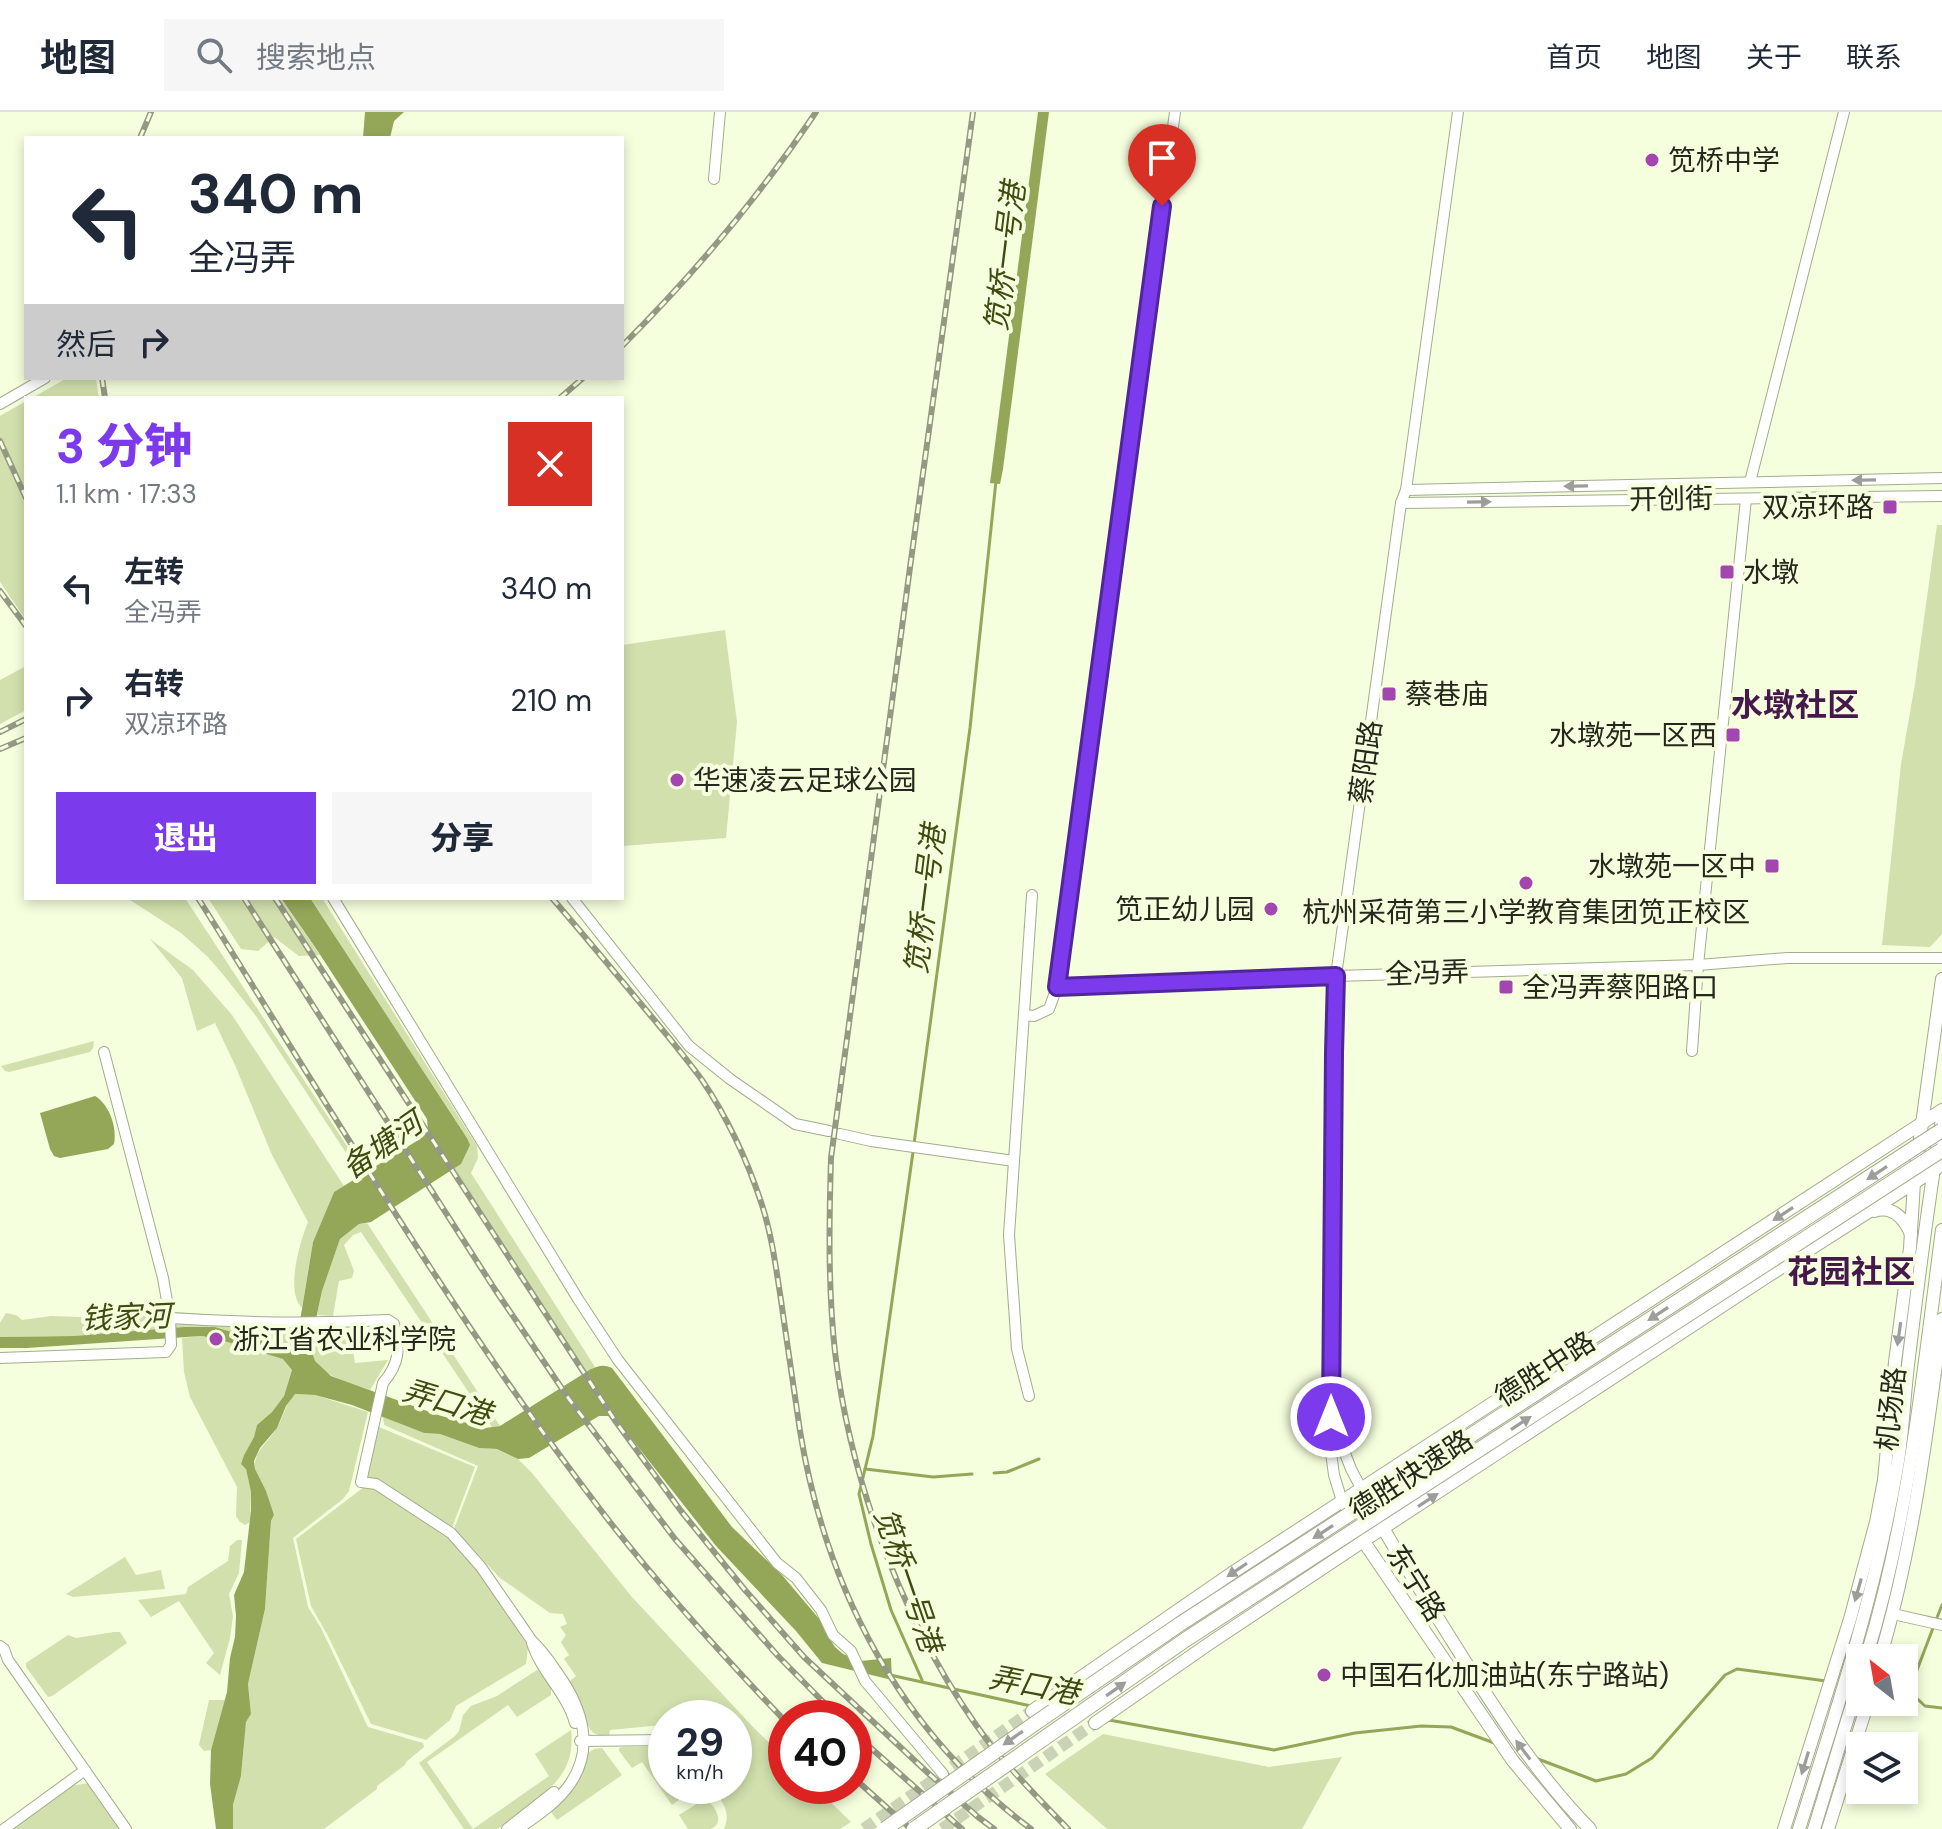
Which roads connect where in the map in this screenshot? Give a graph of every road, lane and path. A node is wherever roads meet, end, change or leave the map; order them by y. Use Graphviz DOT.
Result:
graph roads {
  1 [pos="720,112"];
  2 [pos="1175,112"];
  3 [pos="1458,112"];
  4 [pos="1844,112"];
  5 [pos="714,179"];
  6 [pos="42,380"];
  7 [pos="0,404"];
  8 [pos="1942,478"];
  9 [pos="1750,482"];
  10 [pos="1406,490"];
  11 [pos="1942,496"];
  12 [pos="1746,499"];
  13 [pos="1401,503"];
  14 [pos="1032,895"];
  15 [pos="334,900"];
  16 [pos="574,900"];
  17 [pos="1942,958"];
  18 [pos="1698,965"];
  19 [pos="1336,976"];
  20 [pos="1942,979"];
  21 [pos="1057,987"];
  22 [pos="1024,1015"];
  23 [pos="1692,1051"];
  24 [pos="104,1052"];
  25 [pos="1942,1110"];
  26 [pos="1942,1119"];
  27 [pos="1923,1123"];
  28 [pos="1942,1130"];
  29 [pos="1942,1150"];
  30 [pos="1014,1161"];
  31 [pos="1938,1168"];
  32 [pos="1914,1182"];
  33 [pos="1867,1213"];
  34 [pos="1942,1230"];
  35 [pos="1911,1234"];
  36 [pos="1917,1288"];
  37 [pos="1903,1306"];
  38 [pos="170,1318"];
  39 [pos="1942,1319"];
  40 [pos="0,1358"];
  41 [pos="1929,1370"];
  42 [pos="1029,1396"];
  43 [pos="1331,1417"];
  44 [pos="1361,1488"];
  45 [pos="1342,1501"];
  46 [pos="1383,1530"];
  47 [pos="1364,1542"];
  48 [pos="1893,1614"];
  49 [pos="1856,1622"];
  50 [pos="1942,1625"];
  51 [pos="1870,1644"];
  52 [pos="1884,1644"];
  53 [pos="0,1646"];
  54 [pos="1832,1699"];
  55 [pos="1032,1711"];
  56 [pos="1848,1716"];
  57 [pos="1863,1716"];
  58 [pos="1095,1723"];
  59 [pos="648,1740"];
  60 [pos="582,1741"];
  61 [pos="85,1770"];
  62 [pos="943,1774"];
  63 [pos="1792,1805"];
  64 [pos="1805,1809"];
  65 [pos="4,1829"];
  66 [pos="126,1829"];
  67 [pos="507,1829"];
  68 [pos="518,1829"];
  69 [pos="885,1829"];
  70 [pos="914,1829"];
  71 [pos="1570,1829"];
  72 [pos="1590,1829"];
  73 [pos="1784,1829"];
  74 [pos="1799,1829"];
  75 [pos="1814,1829"];
  76 [pos="1828,1829"];
  1 -- 5 [label="street"];
  2 -- 21 [label="street"];
  3 -- 10 [label="street, 蔡阳路"];
  4 -- 9 [label="street"];
  6 -- 7 [label="street"];
  8 -- 9 [label="street, 开创街, one-way"];
  9 -- 10 [label="street, 开创街, one-way"];
  10 -- 13 [label="street, 蔡阳路"];
  11 -- 12 [label="street, 开创街"];
  13 -- 12 [label="street, 开创街, one-way"];
  12 -- 18 [label="street"];
  13 -- 19 [label="street, 蔡阳路"];
  14 -- 22 [label="street"];
  15 -- 62 [label="street"];
  16 -- 30 [label="street"];
  17 -- 18 [label="street, 全冯弄"];
  18 -- 19 [label="street, 全冯弄"];
  18 -- 23 [label="street"];
  19 -- 21 [label="street, 全冯弄"];
  19 -- 43 [label="street, 蔡阳路"];
  20 -- 27 [label="main road, 机场路"];
  21 -- 22 [label="street"];
  22 -- 30 [label="street"];
  24 -- 38 [label="street"];
  25 -- 27 [label="main road, 德胜中路"];
  26 -- 31 [label="main road, 机场路"];
  27 -- 32 [label="main road, 机场路"];
  27 -- 44 [label="main road, 德胜中路, one-way"];
  28 -- 69 [label="highway, 德胜快速路, one-way, bridge"];
  70 -- 29 [label="highway, 德胜快速路, one-way, bridge"];
  30 -- 42 [label="street"];
  31 -- 32 [label="main road, 德胜中路"];
  31 -- 36 [label="main road, 机场路"];
  32 -- 33 [label="main road, 德胜中路"];
  32 -- 35 [label="main road, 机场路"];
  33 -- 35 [label="main road"];
  46 -- 33 [label="main road, 德胜中路, one-way"];
  34 -- 41 [label="main road, 机场路"];
  35 -- 37 [label="main road, 机场路"];
  36 -- 37 [label="main road"];
  36 -- 49 [label="main road, 机场路"];
  37 -- 49 [label="main road, 机场路, one-way"];
  38 -- 40 [label="street"];
  38 -- 60 [label="street"];
  39 -- 41 [label="main road, 机场路"];
  41 -- 48 [label="main road, 机场路"];
  41 -- 51 [label="main road, 机场路"];
  43 -- 44 [label="street"];
  43 -- 45 [label="street, 蔡阳路"];
  44 -- 45 [label="main road, 德胜中路"];
  44 -- 46 [label="main road, 东宁路"];
  45 -- 47 [label="street, 蔡阳路"];
  45 -- 55 [label="main road, 德胜中路, one-way"];
  46 -- 47 [label="main road, 德胜中路"];
  72 -- 46 [label="main road, 东宁路, one-way"];
  47 -- 58 [label="main road, 德胜中路"];
  47 -- 71 [label="main road, 东宁路"];
  48 -- 50 [label="street"];
  48 -- 52 [label="main road, 机场路"];
  49 -- 54 [label="main road, 机场路"];
  49 -- 54 [label="main road, 机场路"];
  53 -- 61 [label="street"];
  54 -- 63 [label="main road, 机场路, one-way"];
  54 -- 64 [label="main road, 机场路"];
  56 -- 75 [label="main road"];
  57 -- 76 [label="main road"];
  59 -- 60 [label="street"];
  60 -- 67 [label="street"];
  60 -- 68 [label="street"];
  61 -- 65 [label="street"];
  61 -- 66 [label="street"];
  63 -- 64 [label="main road"];
  63 -- 73 [label="main road, 机场路"];
  64 -- 74 [label="main road, 机场路"];
}
